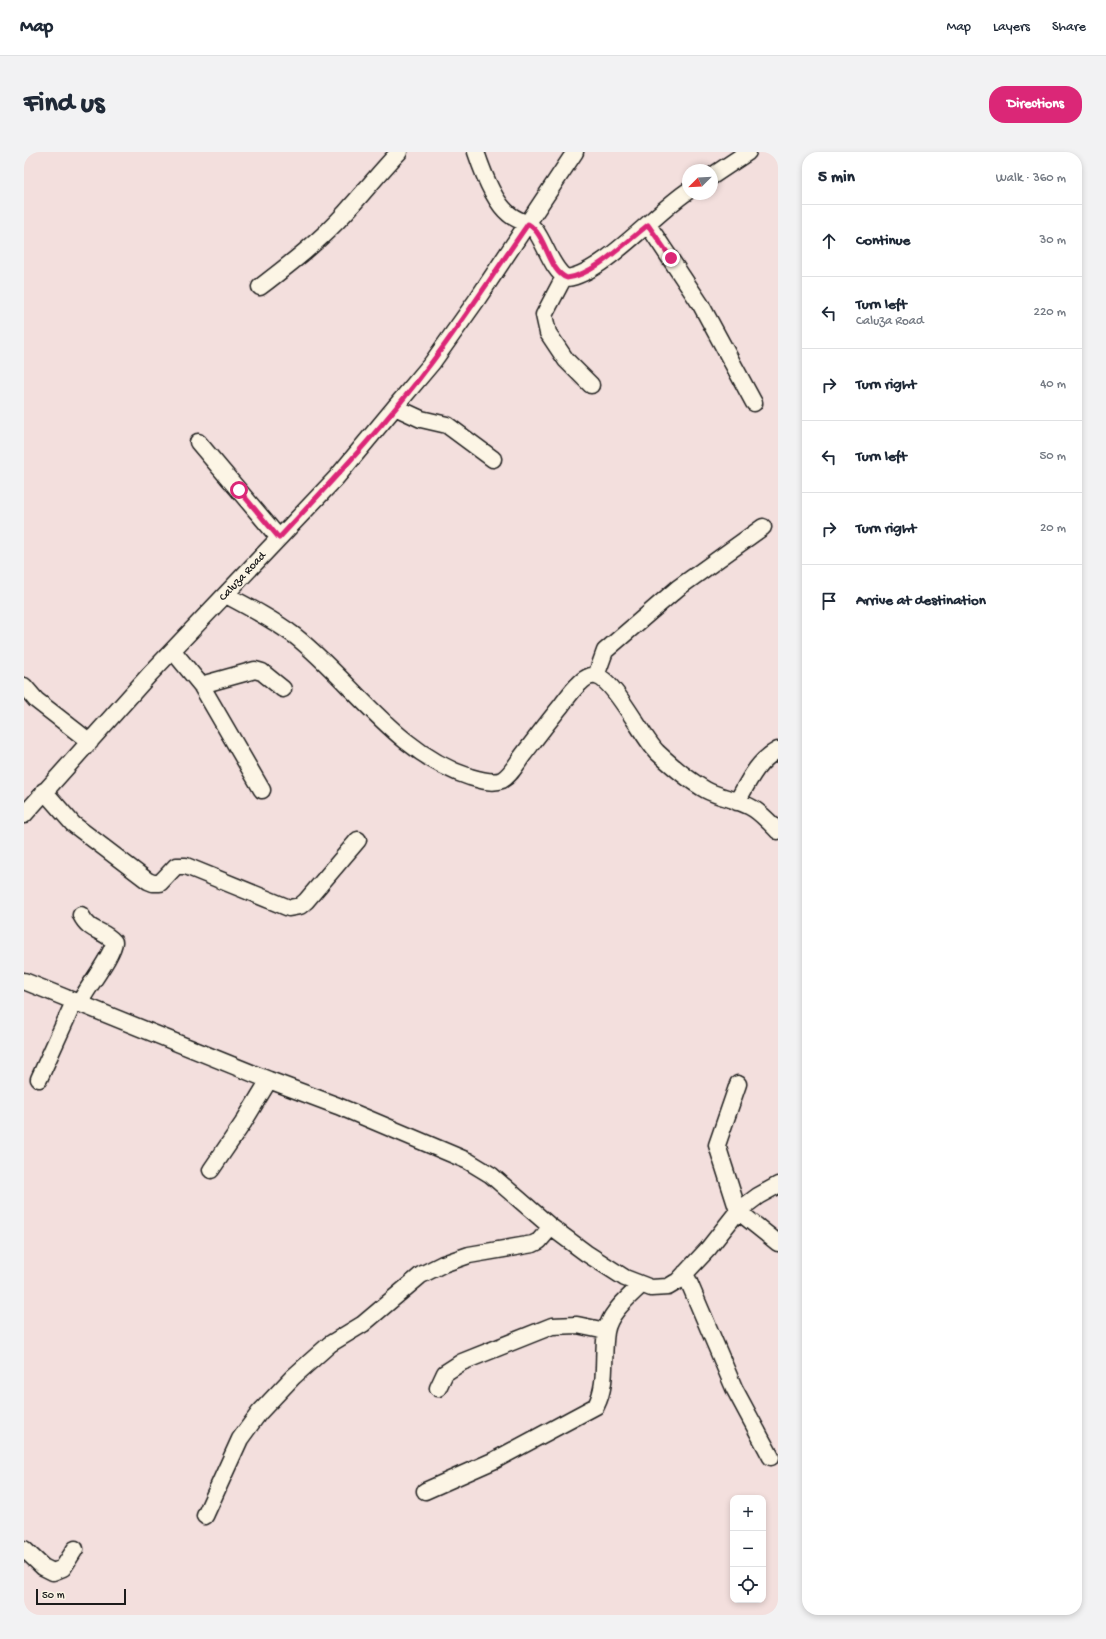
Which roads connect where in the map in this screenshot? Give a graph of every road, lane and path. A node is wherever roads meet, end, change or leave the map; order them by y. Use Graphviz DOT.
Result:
graph roads {
  1 [pos="399,152"];
  2 [pos="476,152"];
  3 [pos="575,152"];
  4 [pos="748,152"];
  5 [pos="718,172"];
  6 [pos="682,195"];
  7 [pos="528,224"];
  8 [pos="648,225"];
  9 [pos="564,277"];
  10 [pos="260,287"];
  11 [pos="591,385"];
  12 [pos="754,403"];
  13 [pos="395,407"];
  14 [pos="198,442"];
  15 [pos="493,459"];
  16 [pos="763,527"];
  17 [pos="279,538"];
  18 [pos="226,595"];
  19 [pos="173,651"];
  20 [pos="596,676"];
  21 [pos="201,685"];
  22 [pos="24,686"];
  23 [pos="283,688"];
  24 [pos="90,742"];
  25 [pos="778,750"];
  26 [pos="262,790"];
  27 [pos="44,791"];
  28 [pos="737,802"];
  29 [pos="24,814"];
  30 [pos="778,832"];
  31 [pos="358,840"];
  32 [pos="81,915"];
  33 [pos="24,981"];
  34 [pos="76,1003"];
  35 [pos="39,1079"];
  36 [pos="269,1080"];
  37 [pos="738,1084"];
  38 [pos="211,1170"];
  39 [pos="778,1185"];
  40 [pos="738,1211"];
  41 [pos="551,1227"];
  42 [pos="778,1243"];
  43 [pos="685,1273"];
  44 [pos="641,1285"];
  45 [pos="606,1331"];
  46 [pos="438,1388"];
  47 [pos="771,1457"];
  48 [pos="425,1491"];
  49 [pos="205,1516"];
  50 [pos="24,1549"];
  51 [pos="75,1549"];
  1 -- 10 [label="street"];
  2 -- 7 [label="street"];
  3 -- 7 [label="street, Caluza Road"];
  4 -- 5 [label="street"];
  6 -- 8 [label="street"];
  7 -- 9 [label="street"];
  7 -- 13 [label="street, Caluza Road"];
  8 -- 9 [label="street"];
  8 -- 12 [label="street"];
  9 -- 11 [label="street"];
  13 -- 15 [label="street"];
  13 -- 17 [label="street, Caluza Road"];
  14 -- 17 [label="street"];
  16 -- 20 [label="street"];
  17 -- 18 [label="street, Caluza Road"];
  18 -- 19 [label="street, Caluza Road"];
  18 -- 20 [label="street"];
  19 -- 21 [label="street"];
  19 -- 24 [label="street, Caluza Road"];
  20 -- 28 [label="street"];
  21 -- 23 [label="street"];
  21 -- 26 [label="street"];
  22 -- 24 [label="street"];
  24 -- 27 [label="street, Caluza Road"];
  25 -- 28 [label="street"];
  27 -- 29 [label="street, Caluza Road"];
  27 -- 31 [label="street"];
  28 -- 30 [label="street"];
  32 -- 34 [label="street"];
  33 -- 34 [label="street"];
  34 -- 35 [label="street"];
  34 -- 36 [label="street"];
  36 -- 38 [label="street"];
  36 -- 41 [label="street"];
  37 -- 40 [label="street"];
  39 -- 40 [label="street"];
  40 -- 42 [label="street"];
  40 -- 43 [label="street"];
  41 -- 44 [label="street"];
  41 -- 49 [label="street"];
  43 -- 44 [label="street"];
  43 -- 47 [label="street"];
  44 -- 45 [label="street"];
  45 -- 46 [label="street"];
  45 -- 48 [label="street"];
  50 -- 51 [label="street"];
}
